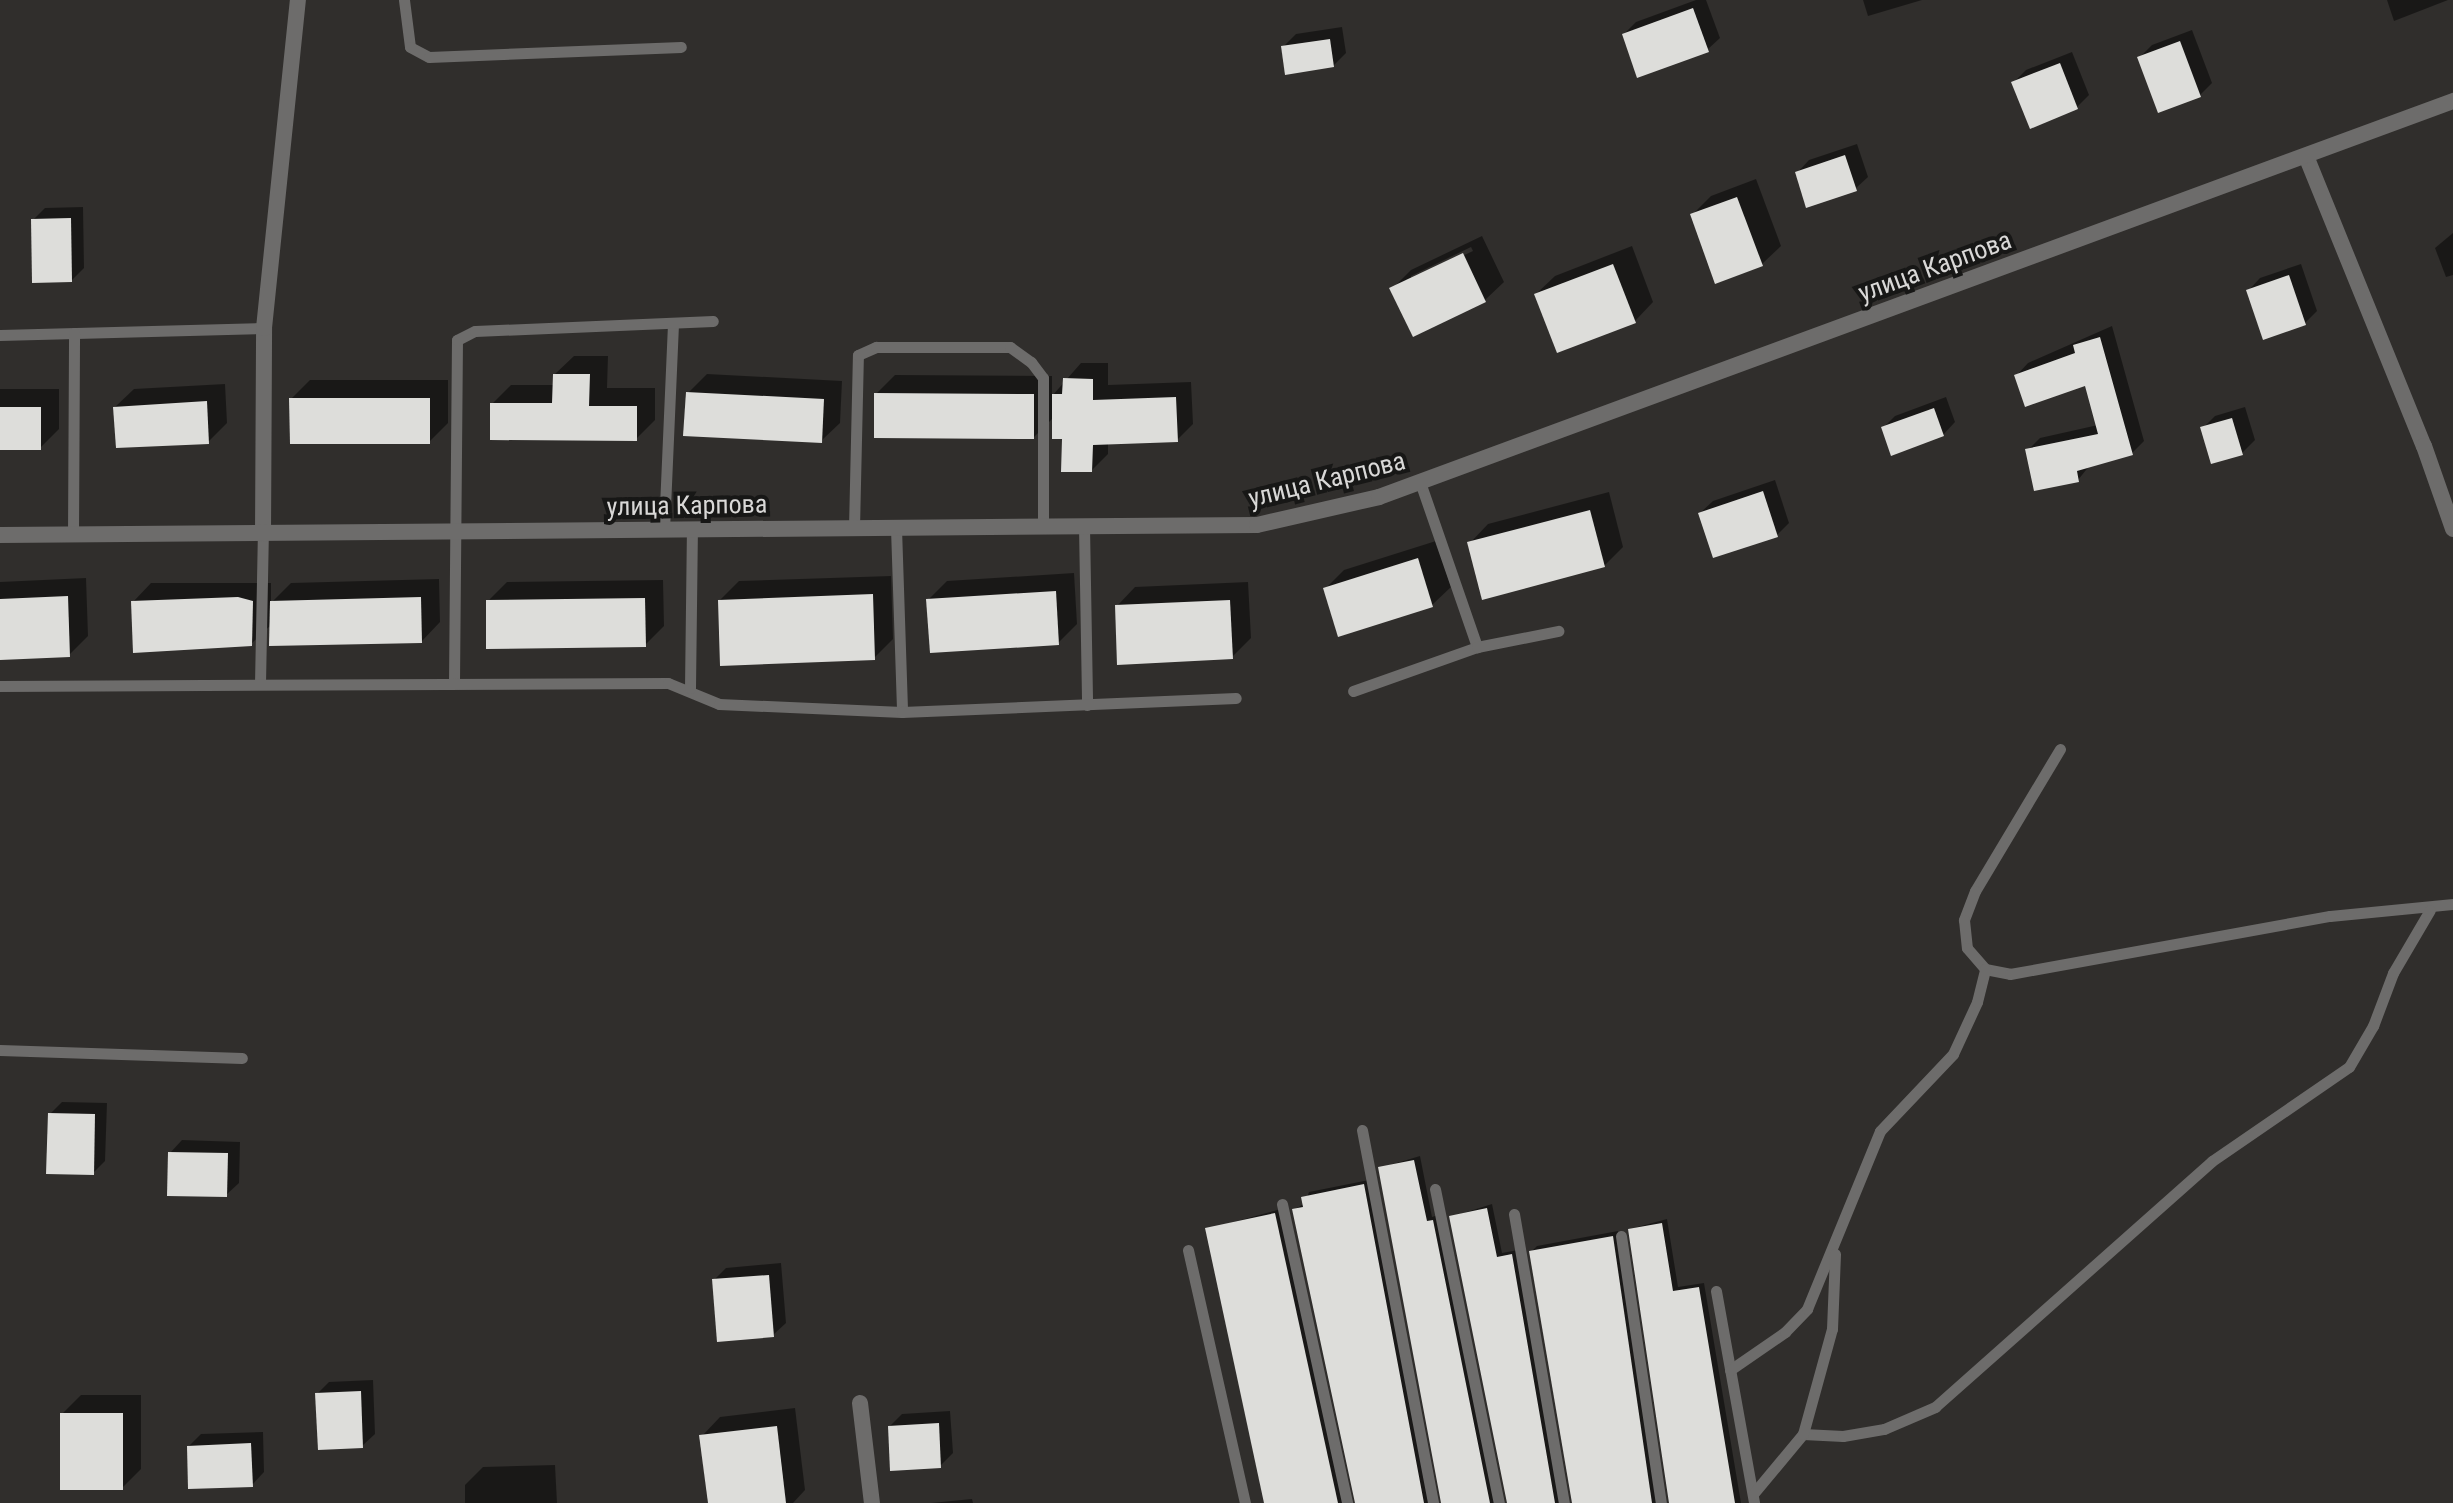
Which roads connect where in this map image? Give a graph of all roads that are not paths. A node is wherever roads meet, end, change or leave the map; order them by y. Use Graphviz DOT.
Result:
graph roads {
  1 [pos="298,0"];
  2 [pos="404,0"];
  3 [pos="681,47"];
  4 [pos="2453,101"];
  5 [pos="2306,156"];
  6 [pos="713,321"];
  7 [pos="673,323"];
  8 [pos="264,328"];
  9 [pos="74,333"];
  10 [pos="0,335"];
  11 [pos="1420,482"];
  12 [pos="1043,526"];
  13 [pos="1084,526"];
  14 [pos="854,528"];
  15 [pos="896,528"];
  16 [pos="2453,529"];
  17 [pos="664,530"];
  18 [pos="692,530"];
  19 [pos="452,532"];
  20 [pos="263,534"];
  21 [pos="0,535"];
  22 [pos="73,535"];
  23 [pos="1558,631"];
  24 [pos="1477,647"];
  25 [pos="454,683"];
  26 [pos="260,684"];
  27 [pos="0,686"];
  28 [pos="690,688"];
  29 [pos="1353,691"];
  30 [pos="1236,698"];
  31 [pos="1087,705"];
  32 [pos="902,712"];
  33 [pos="2060,749"];
  34 [pos="2453,904"];
  35 [pos="2430,910"];
  36 [pos="1985,969"];
  37 [pos="0,1050"];
  38 [pos="242,1058"];
  39 [pos="1362,1130"];
  40 [pos="1435,1189"];
  41 [pos="1282,1204"];
  42 [pos="1514,1214"];
  43 [pos="1621,1236"];
  44 [pos="1835,1246"];
  45 [pos="1188,1250"];
  46 [pos="1716,1291"];
  47 [pos="1730,1370"];
  48 [pos="860,1403"];
  49 [pos="1803,1434"];
  50 [pos="1754,1498"];
  51 [pos="872,1503"];
  52 [pos="1245,1503"];
  53 [pos="1347,1503"];
  54 [pos="1433,1503"];
  55 [pos="1499,1503"];
  56 [pos="1564,1503"];
  57 [pos="1661,1503"];
  1 -- 8 [label="street"];
  2 -- 3 [label="lane"];
  4 -- 5 [label="street, улица Карпова"];
  5 -- 11 [label="street, улица Карпова"];
  5 -- 16 [label="street"];
  6 -- 7 [label="lane"];
  7 -- 17 [label="lane"];
  7 -- 19 [label="lane"];
  8 -- 9 [label="lane"];
  8 -- 20 [label="street"];
  9 -- 10 [label="lane"];
  9 -- 22 [label="lane"];
  11 -- 13 [label="street, улица Карпова"];
  11 -- 24 [label="lane"];
  12 -- 13 [label="street, улица Карпова"];
  12 -- 14 [label="lane"];
  12 -- 15 [label="street, улица Карпова"];
  13 -- 31 [label="lane"];
  14 -- 15 [label="street, улица Карпова"];
  14 -- 18 [label="street, улица Карпова"];
  15 -- 32 [label="lane"];
  17 -- 18 [label="street, улица Карпова"];
  17 -- 19 [label="street, улица Карпова"];
  18 -- 28 [label="lane"];
  19 -- 20 [label="street, улица Карпова"];
  19 -- 25 [label="lane"];
  20 -- 22 [label="street, улица Карпова"];
  20 -- 26 [label="lane"];
  21 -- 22 [label="street, улица Карпова"];
  23 -- 24 [label="lane"];
  24 -- 29 [label="lane"];
  25 -- 26 [label="lane"];
  25 -- 28 [label="lane"];
  26 -- 27 [label="lane"];
  28 -- 32 [label="lane"];
  30 -- 31 [label="lane"];
  31 -- 32 [label="lane"];
  33 -- 36 [label="lane"];
  34 -- 35 [label="lane"];
  35 -- 36 [label="lane"];
  35 -- 49 [label="lane"];
  36 -- 44 [label="lane"];
  37 -- 38 [label="lane"];
  39 -- 54 [label="lane"];
  40 -- 55 [label="lane"];
  41 -- 53 [label="lane"];
  42 -- 56 [label="lane"];
  43 -- 57 [label="lane"];
  44 -- 47 [label="lane"];
  44 -- 49 [label="lane"];
  45 -- 52 [label="lane"];
  46 -- 47 [label="lane"];
  47 -- 50 [label="lane"];
  48 -- 51 [label="street"];
  49 -- 50 [label="lane"];
}
